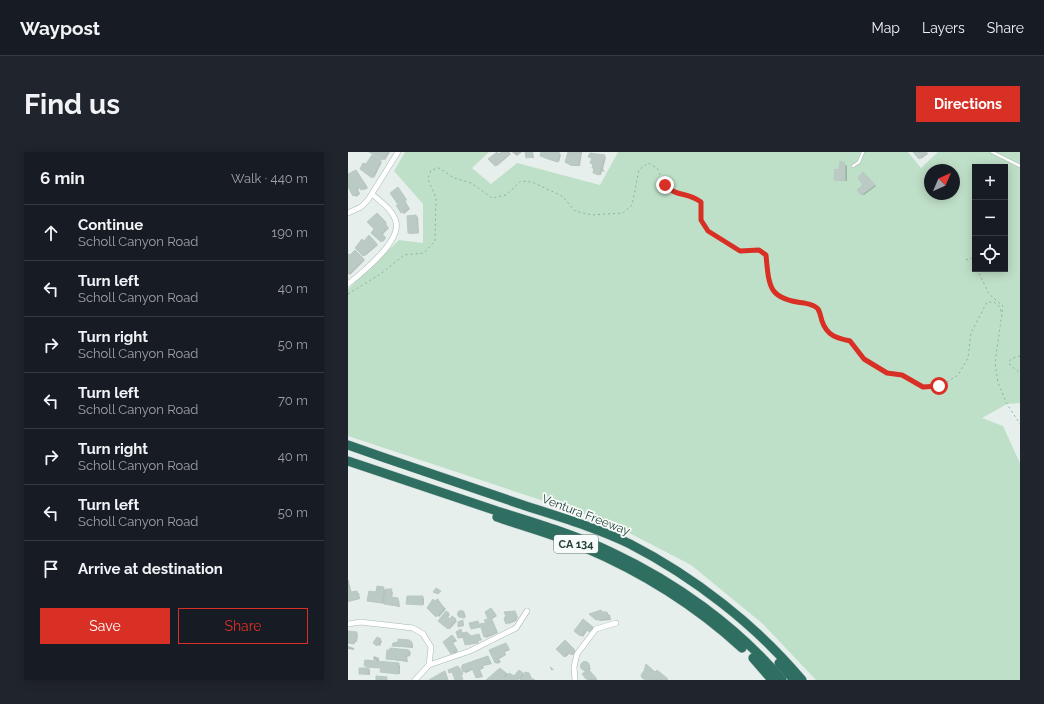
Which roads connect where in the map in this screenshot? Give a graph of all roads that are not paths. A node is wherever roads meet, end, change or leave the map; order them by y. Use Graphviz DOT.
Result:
graph roads {
  1 [pos="398,152"];
  2 [pos="863,152"];
  3 [pos="992,152"];
  4 [pos="853,166"];
  5 [pos="1020,166"];
  6 [pos="372,194"];
  7 [pos="348,213"];
  8 [pos="348,284"];
  9 [pos="348,445"];
  10 [pos="348,451"];
  11 [pos="348,461"];
  12 [pos="348,466"];
  13 [pos="419,470"];
  14 [pos="697,586"];
  15 [pos="527,611"];
  16 [pos="616,623"];
  17 [pos="348,624"];
  18 [pos="429,665"];
  19 [pos="415,680"];
  20 [pos="575,680"];
  21 [pos="772,680"];
  22 [pos="782,680"];
  23 [pos="794,680"];
  24 [pos="802,680"];
  1 -- 6 [label="street"];
  2 -- 4 [label="lane"];
  3 -- 5 [label="lane"];
  6 -- 7 [label="street"];
  6 -- 8 [label="street"];
  9 -- 13 [label="highway, Ventura Freeway / CA 134"];
  10 -- 13 [label="highway"];
  11 -- 22 [label="highway"];
  12 -- 21 [label="highway, CA 134"];
  13 -- 14 [label="highway, Ventura Freeway / CA 134"];
  14 -- 23 [label="highway"];
  14 -- 24 [label="highway, Ventura Freeway / CA 134"];
  15 -- 18 [label="street"];
  16 -- 20 [label="street"];
  17 -- 18 [label="street"];
  18 -- 19 [label="street"];
}
